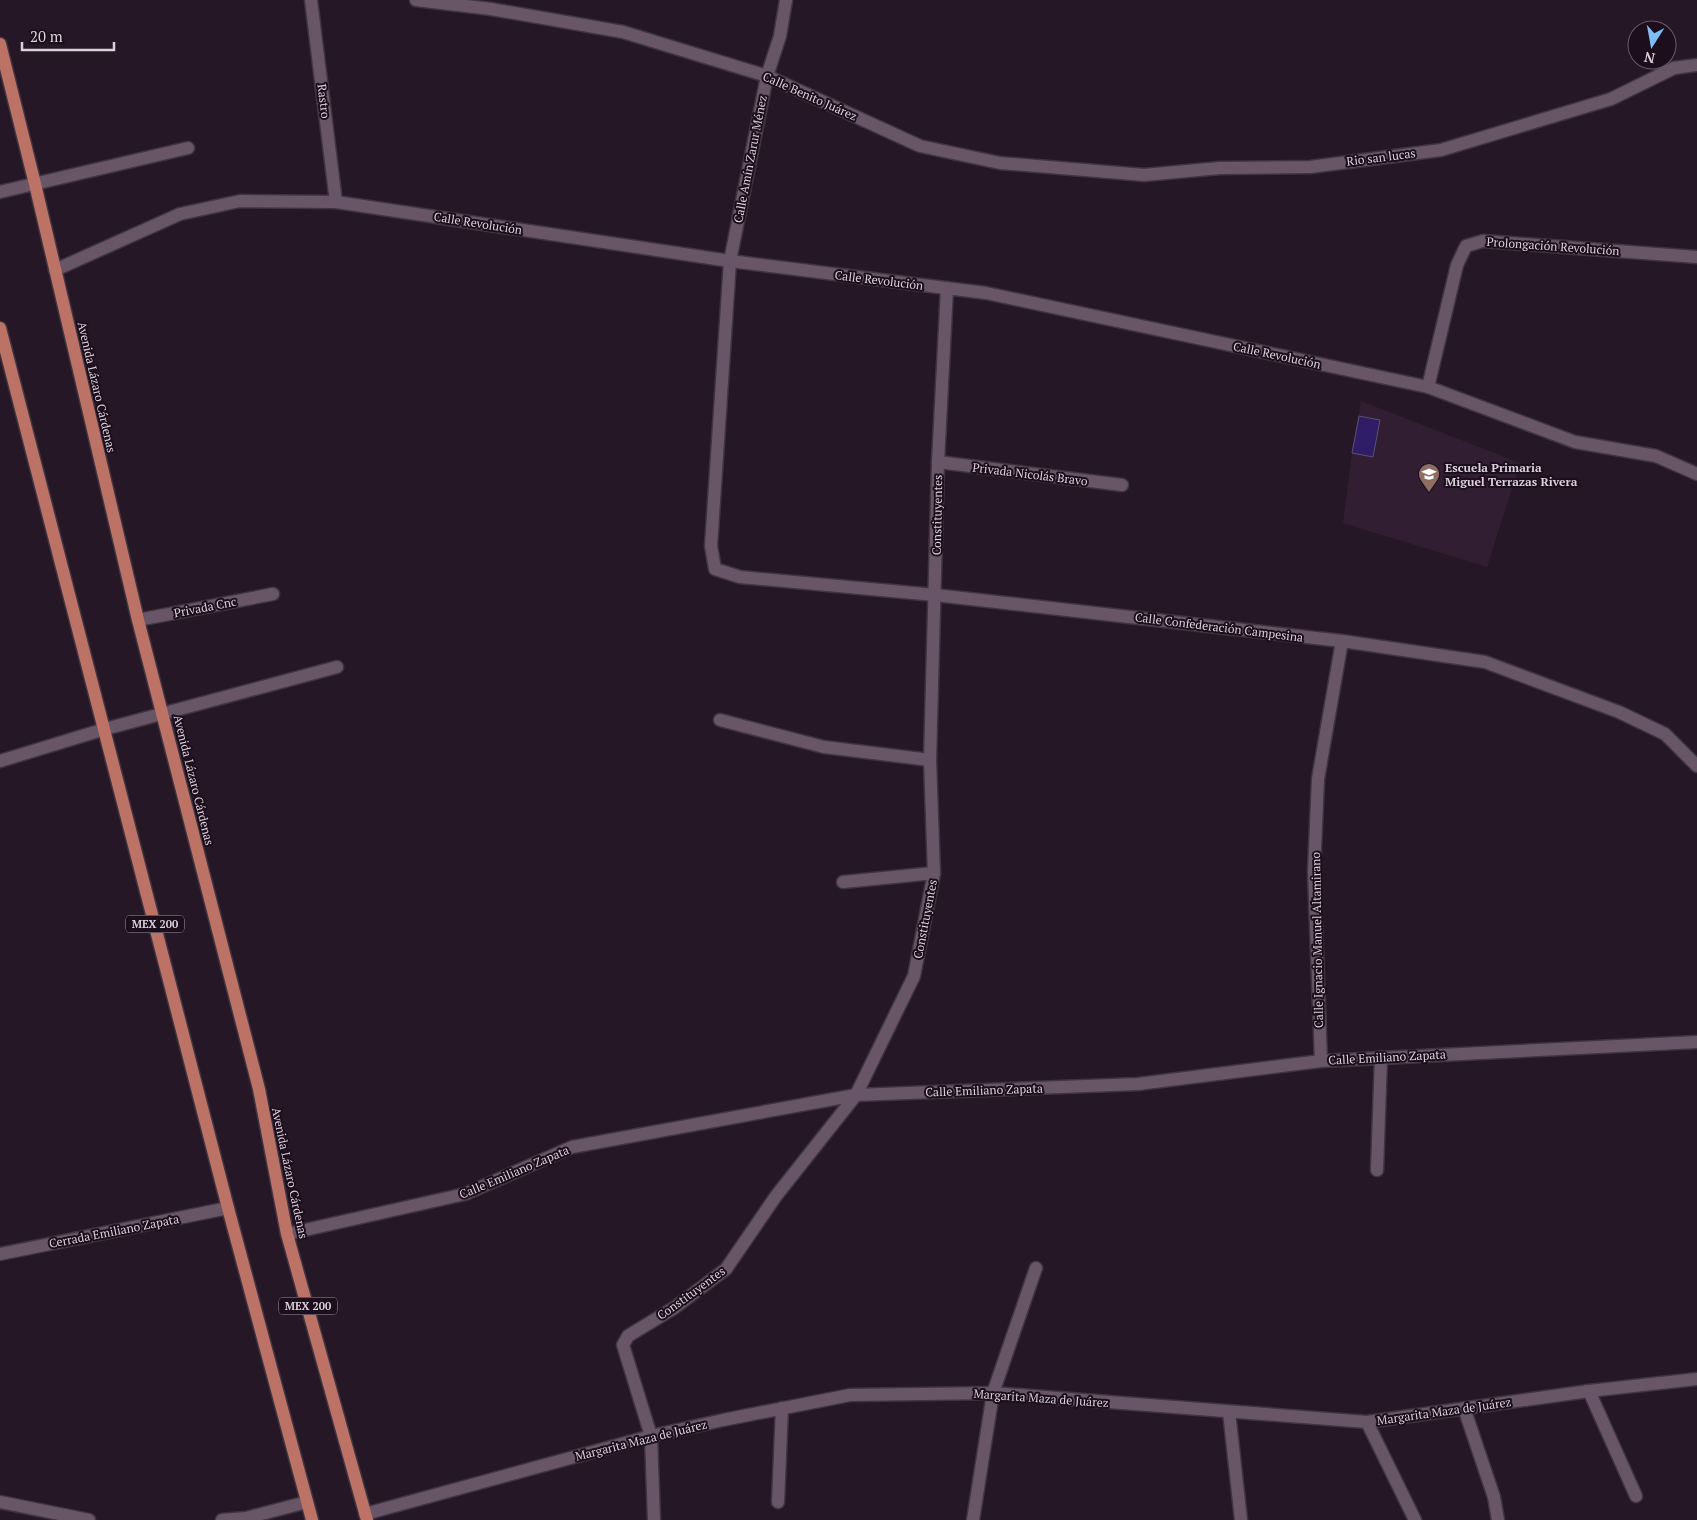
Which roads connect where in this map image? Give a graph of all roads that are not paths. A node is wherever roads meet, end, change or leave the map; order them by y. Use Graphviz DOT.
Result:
graph roads {
  1 [pos="311,0"];
  2 [pos="416,0"];
  3 [pos="786,0"];
  4 [pos="0,44"];
  5 [pos="1697,65"];
  6 [pos="767,76"];
  7 [pos="188,148"];
  8 [pos="1144,175"];
  9 [pos="35,184"];
  10 [pos="0,192"];
  11 [pos="336,202"];
  12 [pos="1697,257"];
  13 [pos="730,261"];
  14 [pos="55,270"];
  15 [pos="947,288"];
  16 [pos="0,328"];
  17 [pos="1428,387"];
  18 [pos="938,462"];
  19 [pos="1697,474"];
  20 [pos="1122,485"];
  21 [pos="716,569"];
  22 [pos="272,594"];
  23 [pos="936,595"];
  24 [pos="138,620"];
  25 [pos="1342,641"];
  26 [pos="337,667"];
  27 [pos="162,712"];
  28 [pos="720,720"];
  29 [pos="105,729"];
  30 [pos="930,760"];
  31 [pos="0,761"];
  32 [pos="1697,766"];
  33 [pos="934,873"];
  34 [pos="843,882"];
  35 [pos="1697,1042"];
  36 [pos="1381,1057"];
  37 [pos="1321,1061"];
  38 [pos="856,1095"];
  39 [pos="1377,1170"];
  40 [pos="228,1208"];
  41 [pos="288,1234"];
  42 [pos="0,1254"];
  43 [pos="1036,1268"];
  44 [pos="1697,1379"];
  45 [pos="1589,1391"];
  46 [pos="993,1393"];
  47 [pos="782,1408"];
  48 [pos="1464,1408"];
  49 [pos="1230,1412"];
  50 [pos="1367,1422"];
  51 [pos="651,1436"];
  52 [pos="1636,1496"];
  53 [pos="0,1502"];
  54 [pos="307,1502"];
  55 [pos="778,1502"];
  56 [pos="366,1517"];
  57 [pos="89,1520"];
  58 [pos="222,1520"];
  59 [pos="312,1520"];
  60 [pos="654,1520"];
  61 [pos="973,1520"];
  62 [pos="1241,1520"];
  63 [pos="1415,1520"];
  64 [pos="1498,1520"];
  1 -- 11 [label="street, Rastro"];
  2 -- 6 [label="street, Calle Benito Juárez"];
  3 -- 6 [label="street, Calle Amín Zarur Ménez"];
  4 -- 9 [label="main road, Avenida Lázaro Cárdenas / MEX 200"];
  5 -- 8 [label="street, Rio san lucas"];
  6 -- 8 [label="street, Calle Benito Juárez"];
  6 -- 13 [label="street, Calle Amín Zarur Ménez"];
  7 -- 9 [label="street"];
  9 -- 10 [label="street"];
  9 -- 14 [label="main road, Avenida Lázaro Cárdenas / MEX 200"];
  11 -- 13 [label="street, Calle Revolución"];
  11 -- 14 [label="street, Calle Revolución"];
  12 -- 17 [label="street, Prolongación Revolución"];
  13 -- 15 [label="street, Calle Revolución"];
  13 -- 21 [label="street, Calle Amín Zarur Ménez"];
  14 -- 24 [label="main road, Avenida Lázaro Cárdenas / MEX 200"];
  15 -- 17 [label="street, Calle Revolución"];
  15 -- 18 [label="street, Constituyentes"];
  16 -- 29 [label="main road, MEX 200"];
  17 -- 19 [label="street, Calle Revolución"];
  18 -- 20 [label="street, Privada Nicolás Bravo"];
  18 -- 23 [label="street, Constituyentes"];
  21 -- 23 [label="street, Calle Confederación Campesina"];
  22 -- 24 [label="street, Privada Cnc"];
  23 -- 25 [label="street, Calle Confederación Campesina"];
  23 -- 30 [label="street, Constituyentes"];
  24 -- 27 [label="main road, Avenida Lázaro Cárdenas / MEX 200"];
  25 -- 32 [label="street, Calle Confederación Campesina"];
  25 -- 37 [label="street, Calle Ignacio Manuel Altamirano"];
  26 -- 27 [label="street"];
  27 -- 29 [label="street"];
  27 -- 41 [label="main road, Avenida Lázaro Cárdenas / MEX 200"];
  28 -- 30 [label="street"];
  29 -- 31 [label="street"];
  29 -- 40 [label="main road, MEX 200"];
  30 -- 33 [label="street, Constituyentes"];
  33 -- 34 [label="street"];
  33 -- 38 [label="street, Constituyentes"];
  35 -- 36 [label="street, Calle Emiliano Zapata"];
  36 -- 37 [label="street, Calle Emiliano Zapata"];
  36 -- 39 [label="street"];
  37 -- 38 [label="street, Calle Emiliano Zapata"];
  38 -- 41 [label="street, Calle Emiliano Zapata"];
  38 -- 51 [label="street, Constituyentes"];
  40 -- 42 [label="street, Cerrada Emiliano Zapata"];
  40 -- 54 [label="main road, MEX 200"];
  41 -- 56 [label="main road, Avenida Lázaro Cárdenas / MEX 200"];
  43 -- 46 [label="street"];
  44 -- 45 [label="street, Margarita Maza de Juárez"];
  45 -- 48 [label="street, Margarita Maza de Juárez"];
  45 -- 52 [label="street"];
  46 -- 47 [label="street, Margarita Maza de Juárez"];
  46 -- 49 [label="street, Margarita Maza de Juárez"];
  46 -- 61 [label="street"];
  47 -- 51 [label="street, Margarita Maza de Juárez"];
  47 -- 55 [label="street"];
  48 -- 50 [label="street, Margarita Maza de Juárez"];
  48 -- 64 [label="street"];
  49 -- 50 [label="street, Margarita Maza de Juárez"];
  49 -- 62 [label="street"];
  50 -- 63 [label="street"];
  51 -- 56 [label="street, Margarita Maza de Juárez"];
  51 -- 60 [label="street, Constituyentes"];
  53 -- 57 [label="street"];
  54 -- 58 [label="street"];
  54 -- 59 [label="main road, MEX 200"];
}
